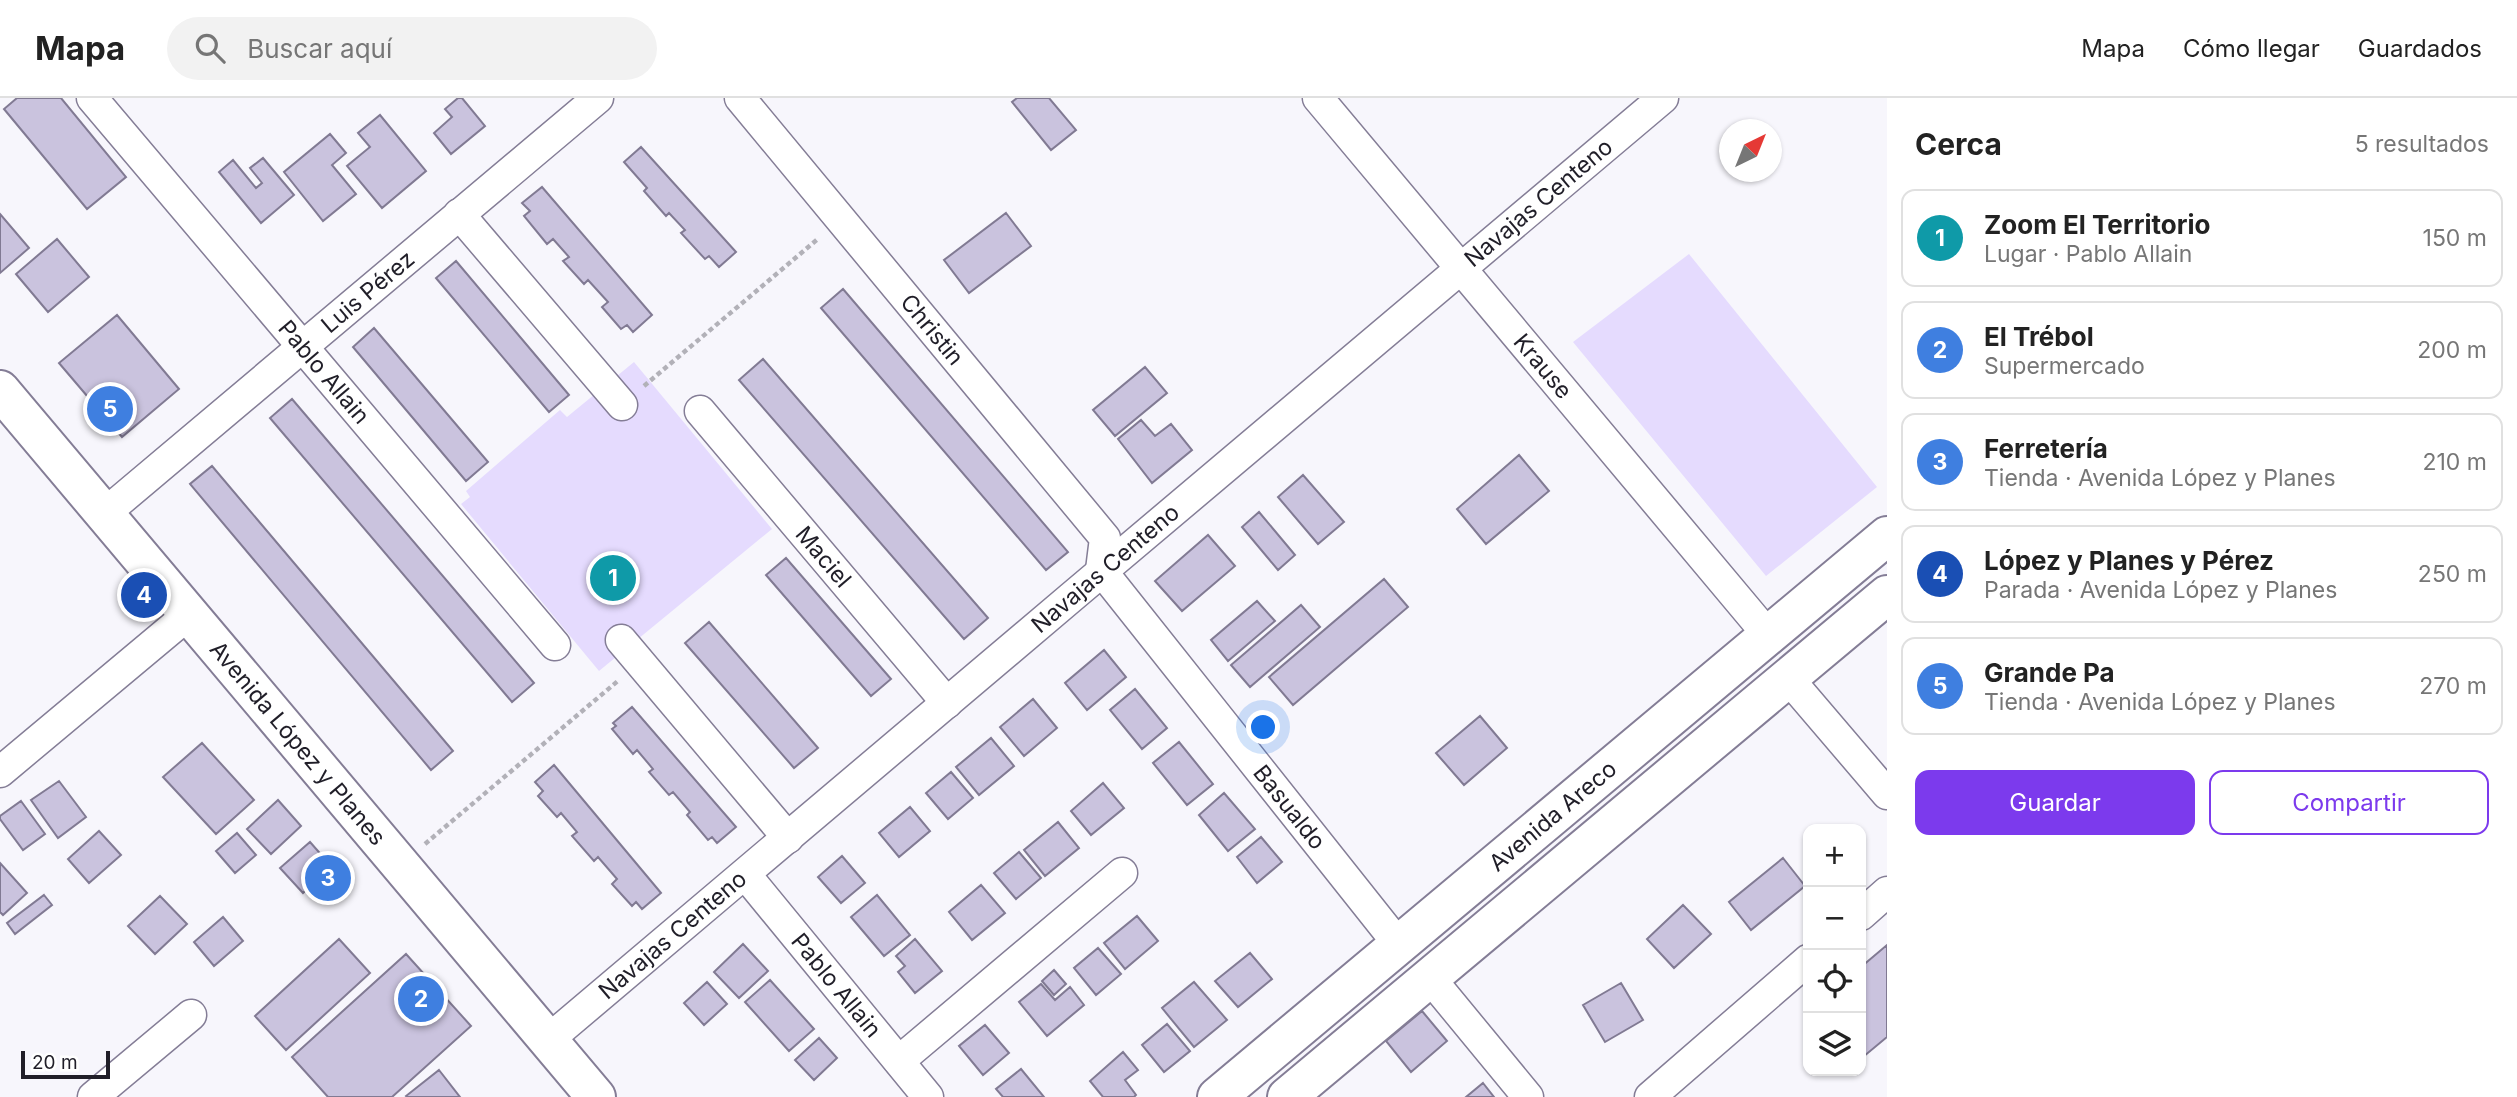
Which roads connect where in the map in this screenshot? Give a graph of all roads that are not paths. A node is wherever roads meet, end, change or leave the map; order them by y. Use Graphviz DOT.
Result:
graph roads {
  1 [pos="92,98"];
  2 [pos="598,98"];
  3 [pos="740,98"];
  4 [pos="1318,98"];
  5 [pos="1663,98"];
  6 [pos="459,214"];
  7 [pos="1461,268"];
  8 [pos="302,346"];
  9 [pos="0,390"];
  10 [pos="621,405"];
  11 [pos="700,411"];
  12 [pos="104,514"];
  13 [pos="1887,536"];
  14 [pos="1101,570"];
  15 [pos="1887,595"];
  16 [pos="189,614"];
  17 [pos="1769,635"];
  18 [pos="555,645"];
  19 [pos="631,652"];
  20 [pos="1788,678"];
  21 [pos="947,704"];
  22 [pos="0,772"];
  23 [pos="1887,794"];
  24 [pos="788,838"];
  25 [pos="1122,873"];
  26 [pos="745,874"];
  27 [pos="1887,892"];
  28 [pos="1866,911"];
  29 [pos="1399,945"];
  30 [pos="1803,964"];
  31 [pos="1430,978"];
  32 [pos="191,1015"];
  33 [pos="548,1040"];
  34 [pos="899,1062"];
  35 [pos="583,1093"];
  36 [pos="93,1097"];
  37 [pos="928,1097"];
  38 [pos="1217,1097"];
  39 [pos="1287,1097"];
  40 [pos="1528,1097"];
  41 [pos="1650,1097"];
  1 -- 8 [label="street, Pablo Allain"];
  2 -- 6 [label="street, Luis Pérez"];
  3 -- 14 [label="street, Christin"];
  4 -- 7 [label="street, Krause"];
  5 -- 7 [label="street, Navajas Centeno"];
  6 -- 8 [label="street, Luis Pérez"];
  6 -- 10 [label="street"];
  7 -- 14 [label="street, Navajas Centeno"];
  7 -- 17 [label="street, Krause"];
  8 -- 12 [label="street, Luis Pérez"];
  8 -- 18 [label="street, Pablo Allain"];
  9 -- 12 [label="main road, Avenida López y Planes"];
  11 -- 21 [label="street, Maciel"];
  12 -- 16 [label="main road, Avenida López y Planes"];
  13 -- 17 [label="main road, Avenida Areco"];
  14 -- 21 [label="street, Navajas Centeno"];
  14 -- 29 [label="street, Basualdo"];
  15 -- 20 [label="main road, Avenida Areco"];
  16 -- 22 [label="street"];
  16 -- 33 [label="main road, Avenida López y Planes"];
  17 -- 29 [label="main road, Avenida Areco"];
  19 -- 24 [label="street"];
  20 -- 23 [label="street"];
  20 -- 31 [label="main road, Avenida Areco"];
  21 -- 24 [label="street, Navajas Centeno"];
  24 -- 26 [label="street, Navajas Centeno"];
  25 -- 34 [label="street"];
  26 -- 33 [label="street, Navajas Centeno"];
  26 -- 34 [label="street, Pablo Allain"];
  27 -- 28 [label="street"];
  29 -- 38 [label="main road, Avenida Areco"];
  30 -- 41 [label="street"];
  31 -- 39 [label="main road, Avenida Areco"];
  31 -- 40 [label="street"];
  32 -- 36 [label="street"];
  33 -- 35 [label="main road, Avenida López y Planes"];
  34 -- 37 [label="street, Pablo Allain"];
}
